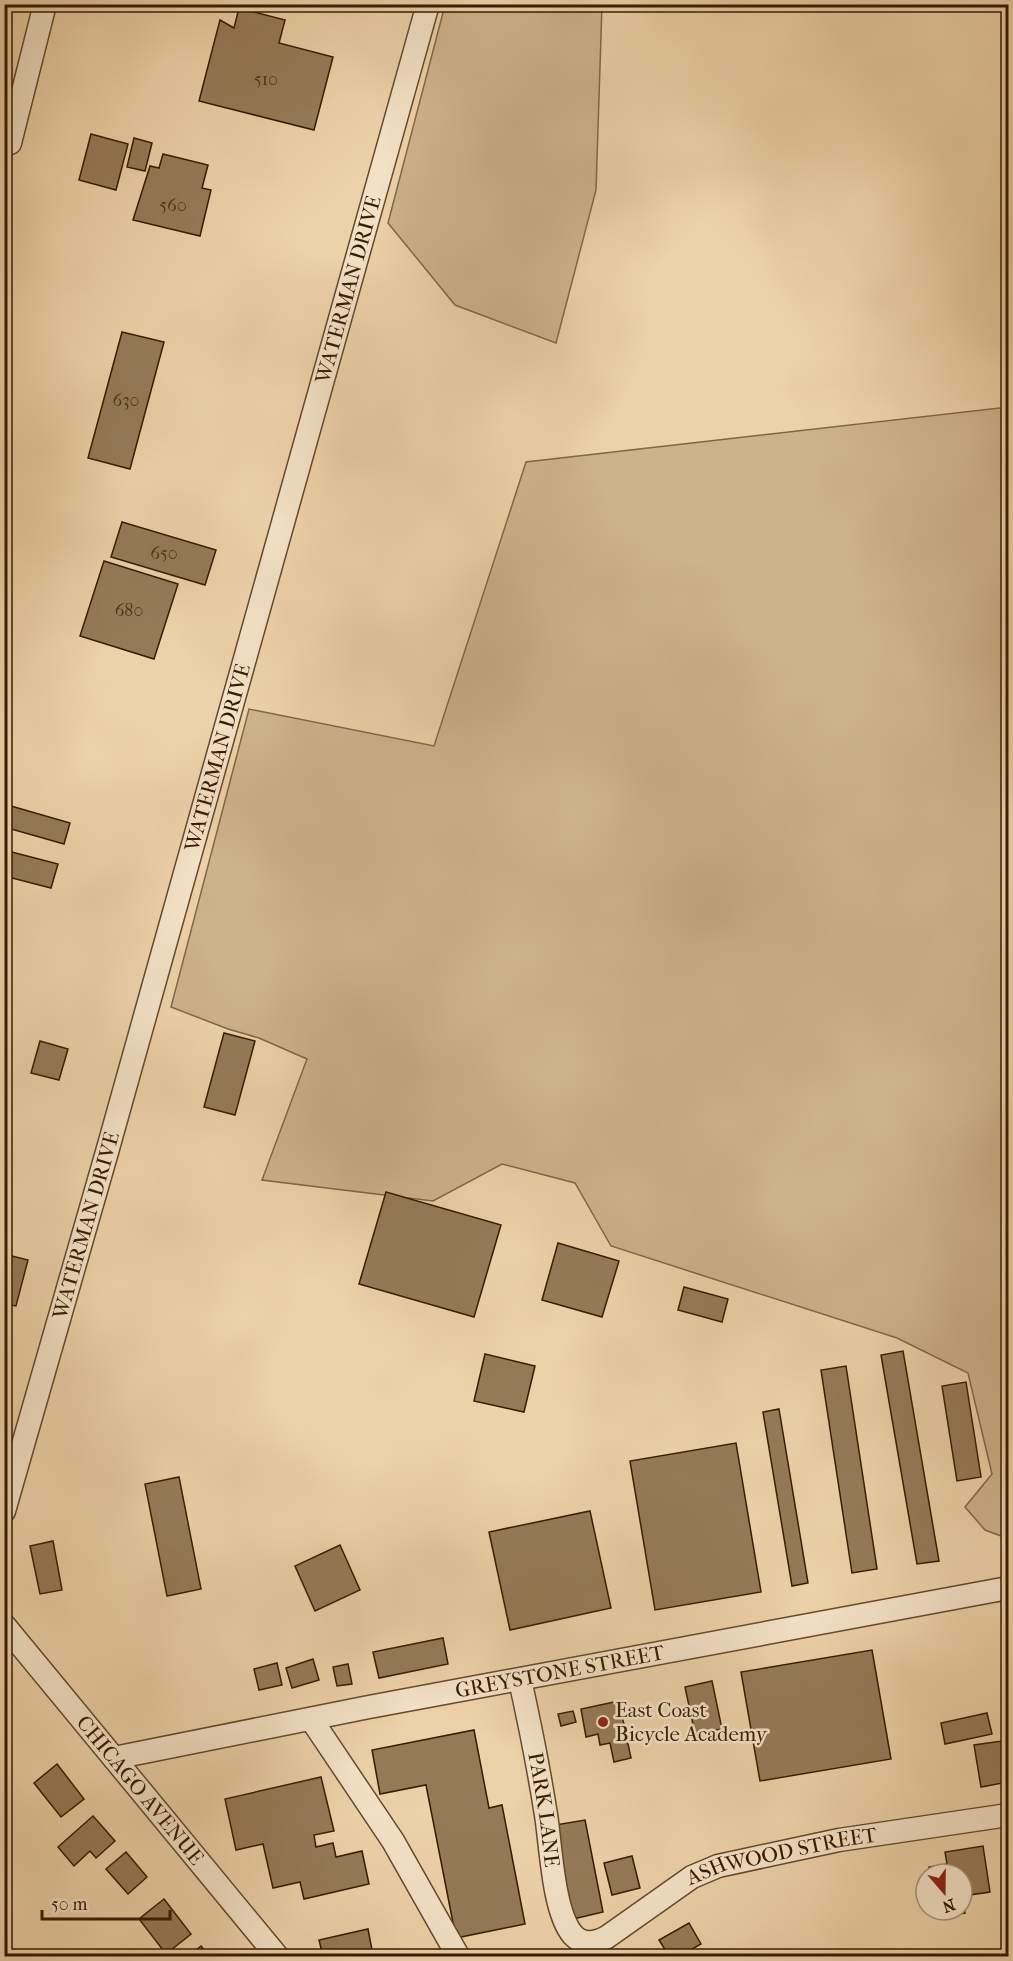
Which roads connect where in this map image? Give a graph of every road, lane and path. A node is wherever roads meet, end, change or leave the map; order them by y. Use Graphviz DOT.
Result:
graph roads {
  1 [pos="45,4"];
  2 [pos="428,4"];
  3 [pos="10,143"];
  4 [pos="4,1511"];
  5 [pos="1008,1588"];
  6 [pos="4,1624"];
  7 [pos="520,1680"];
  8 [pos="311,1719"];
  9 [pos="114,1758"];
  10 [pos="1008,1815"];
  11 [pos="576,1938"];
  12 [pos="277,1956"];
  13 [pos="458,1956"];
  1 -- 3 [label="street"];
  2 -- 4 [label="street, WATERMAN DRIVE"];
  5 -- 7 [label="street, GREYSTONE STREET"];
  6 -- 9 [label="street, CHICAGO AVENUE"];
  7 -- 8 [label="street, GREYSTONE STREET"];
  7 -- 11 [label="street, PARK LANE"];
  8 -- 9 [label="street, GREYSTONE STREET"];
  8 -- 13 [label="street"];
  9 -- 12 [label="street, CHICAGO AVENUE"];
  10 -- 11 [label="street, ASHWOOD STREET"];
}
